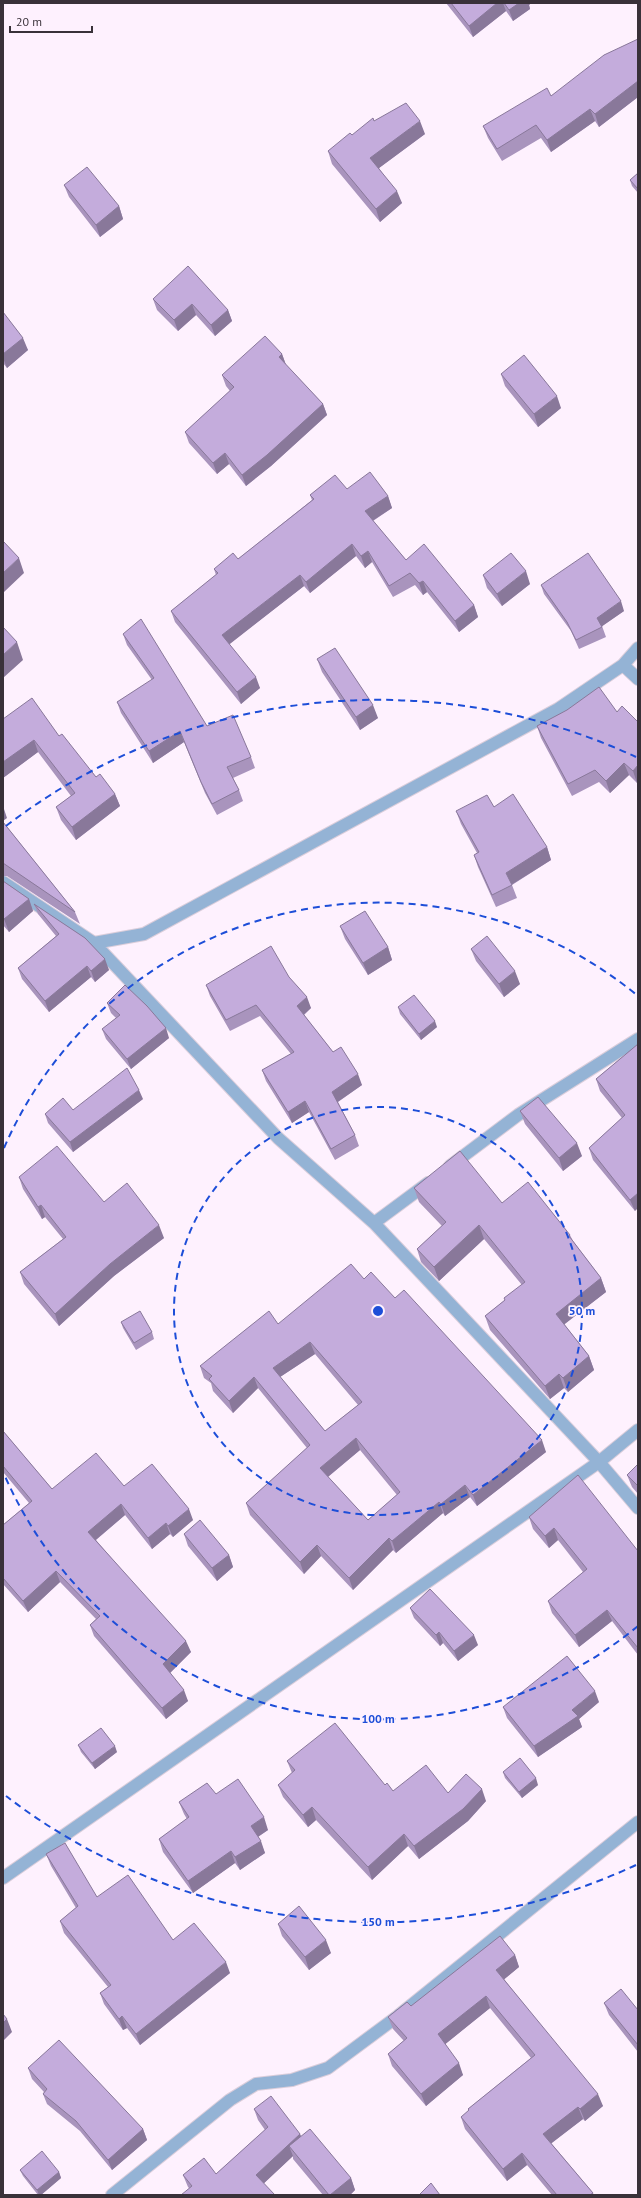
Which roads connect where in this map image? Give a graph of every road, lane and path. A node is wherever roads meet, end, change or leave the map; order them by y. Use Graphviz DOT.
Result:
graph roads {
  1 [pos="638,648"];
  2 [pos="623,665"];
  3 [pos="638,679"];
  4 [pos="3,882"];
  5 [pos="94,943"];
  6 [pos="638,1039"];
  7 [pos="374,1223"];
  8 [pos="638,1430"];
  9 [pos="599,1462"];
  10 [pos="638,1508"];
  11 [pos="638,1822"];
  12 [pos="3,1878"];
  13 [pos="112,2195"];
  1 -- 2 [label="street"];
  2 -- 3 [label="street"];
  2 -- 5 [label="street"];
  4 -- 5 [label="street"];
  5 -- 7 [label="street"];
  6 -- 7 [label="street"];
  7 -- 9 [label="street"];
  8 -- 9 [label="street"];
  9 -- 10 [label="street"];
  9 -- 12 [label="street"];
  11 -- 13 [label="street"];
}
